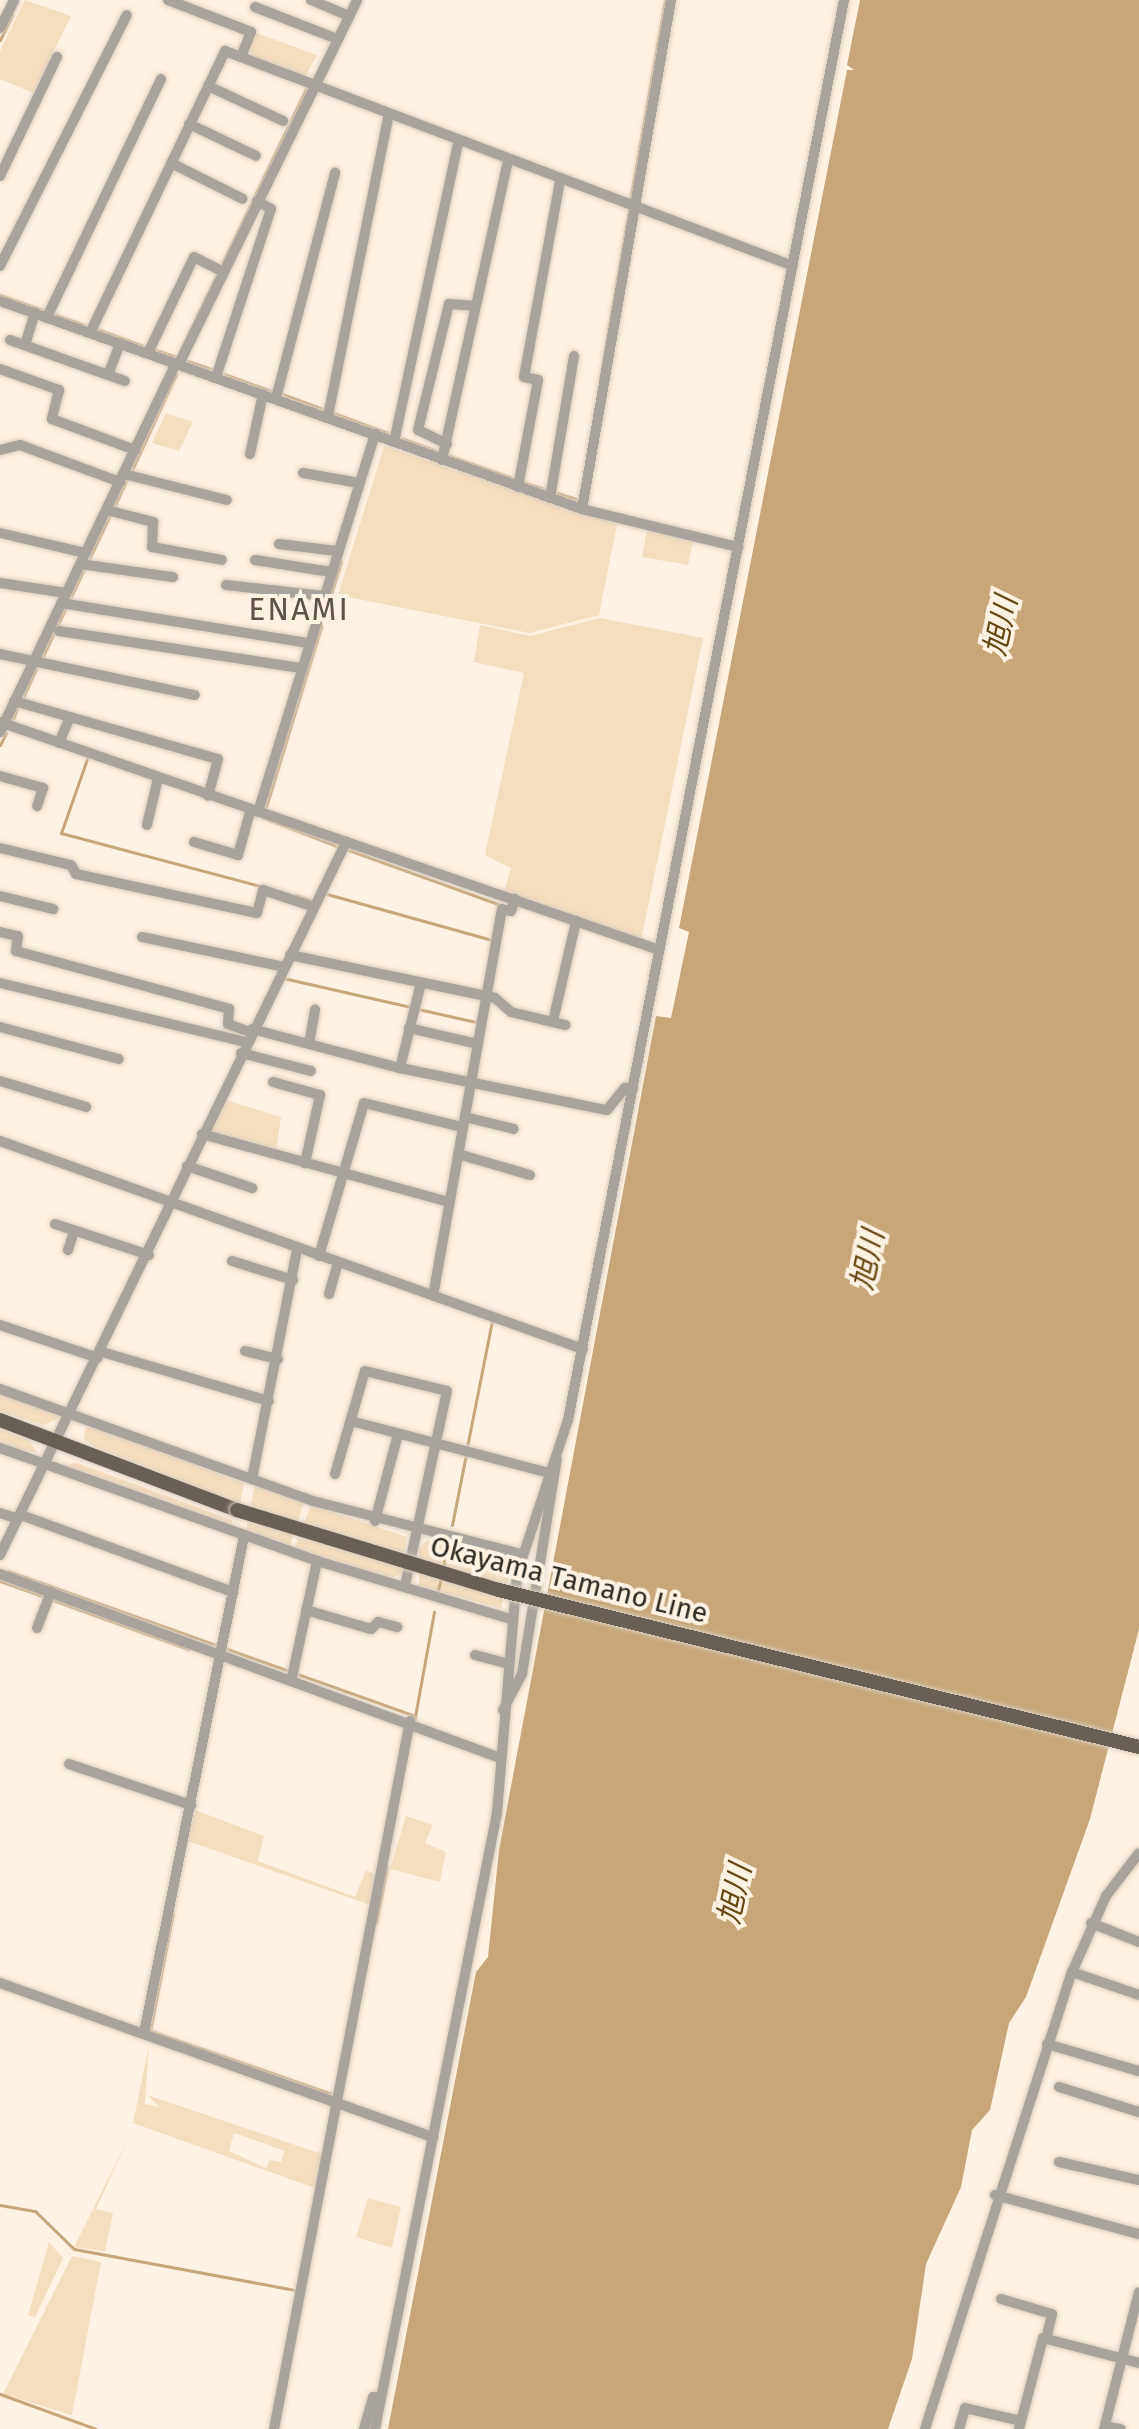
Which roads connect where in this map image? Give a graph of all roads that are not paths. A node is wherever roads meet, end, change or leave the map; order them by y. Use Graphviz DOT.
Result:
graph roads {
  1 [pos="14,0"];
  2 [pos="311,0"];
  3 [pos="357,0"];
  4 [pos="671,0"];
  5 [pos="844,0"];
  6 [pos="175,1"];
  7 [pos="255,7"];
  8 [pos="127,15"];
  9 [pos="345,15"];
  10 [pos="0,28"];
  11 [pos="334,38"];
  12 [pos="57,57"];
  13 [pos="241,57"];
  14 [pos="161,79"];
  15 [pos="311,84"];
  16 [pos="208,86"];
  17 [pos="389,114"];
  18 [pos="283,121"];
  19 [pos="189,124"];
  20 [pos="458,143"];
  21 [pos="256,156"];
  22 [pos="508,160"];
  23 [pos="171,163"];
  24 [pos="335,173"];
  25 [pos="0,176"];
  26 [pos="560,180"];
  27 [pos="243,199"];
  28 [pos="257,201"];
  29 [pos="630,205"];
  30 [pos="0,266"];
  31 [pos="793,266"];
  32 [pos="220,270"];
  33 [pos="0,301"];
  34 [pos="476,306"];
  35 [pos="35,313"];
  36 [pos="48,314"];
  37 [pos="91,329"];
  38 [pos="10,340"];
  39 [pos="120,343"];
  40 [pos="25,345"];
  41 [pos="150,349"];
  42 [pos="574,356"];
  43 [pos="180,362"];
  44 [pos="0,369"];
  45 [pos="217,373"];
  46 [pos="108,375"];
  47 [pos="125,381"];
  48 [pos="263,394"];
  49 [pos="277,395"];
  50 [pos="328,413"];
  51 [pos="375,434"];
  52 [pos="395,438"];
  53 [pos="424,445"];
  54 [pos="0,450"];
  55 [pos="135,450"];
  56 [pos="444,453"];
  57 [pos="250,454"];
  58 [pos="303,473"];
  59 [pos="126,476"];
  60 [pos="359,483"];
  61 [pos="520,483"];
  62 [pos="551,495"];
  63 [pos="227,500"];
  64 [pos="582,509"];
  65 [pos="111,511"];
  66 [pos="0,533"];
  67 [pos="279,544"];
  68 [pos="738,547"];
  69 [pos="337,551"];
  70 [pos="222,560"];
  71 [pos="255,560"];
  72 [pos="84,562"];
  73 [pos="331,572"];
  74 [pos="173,577"];
  75 [pos="0,583"];
  76 [pos="226,585"];
  77 [pos="324,596"];
  78 [pos="65,601"];
  79 [pos="59,631"];
  80 [pos="309,643"];
  81 [pos="0,654"];
  82 [pos="37,663"];
  83 [pos="302,668"];
  84 [pos="195,695"];
  85 [pos="18,702"];
  86 [pos="69,719"];
  87 [pos="1,726"];
  88 [pos="60,741"];
  89 [pos="0,776"];
  90 [pos="158,778"];
  91 [pos="209,793"];
  92 [pos="37,806"];
  93 [pos="259,813"];
  94 [pos="147,825"];
  95 [pos="194,842"];
  96 [pos="344,846"];
  97 [pos="0,848"];
  98 [pos="0,896"];
  99 [pos="515,899"];
  100 [pos="314,907"];
  101 [pos="53,909"];
  102 [pos="576,921"];
  103 [pos="0,932"];
  104 [pos="142,937"];
  105 [pos="659,950"];
  106 [pos="290,955"];
  107 [pos="284,967"];
  108 [pos="0,983"];
  109 [pos="421,983"];
  110 [pos="490,997"];
  111 [pos="315,1010"];
  112 [pos="553,1021"];
  113 [pos="565,1025"];
  114 [pos="0,1027"];
  115 [pos="409,1028"];
  116 [pos="249,1040"];
  117 [pos="309,1044"];
  118 [pos="478,1044"];
  119 [pos="119,1059"];
  120 [pos="400,1068"];
  121 [pos="311,1071"];
  122 [pos="0,1081"];
  123 [pos="273,1082"];
  124 [pos="474,1082"];
  125 [pos="633,1089"];
  126 [pos="86,1107"];
  127 [pos="467,1120"];
  128 [pos="514,1129"];
  129 [pos="204,1135"];
  130 [pos="0,1141"];
  131 [pos="462,1156"];
  132 [pos="305,1163"];
  133 [pos="190,1167"];
  134 [pos="345,1174"];
  135 [pos="530,1175"];
  136 [pos="252,1188"];
  137 [pos="170,1202"];
  138 [pos="449,1202"];
  139 [pos="55,1224"];
  140 [pos="74,1231"];
  141 [pos="297,1249"];
  142 [pos="68,1250"];
  143 [pos="320,1253"];
  144 [pos="149,1255"];
  145 [pos="232,1261"];
  146 [pos="338,1263"];
  147 [pos="293,1280"];
  148 [pos="329,1294"];
  149 [pos="434,1294"];
  150 [pos="0,1325"];
  151 [pos="583,1349"];
  152 [pos="245,1351"];
  153 [pos="100,1355"];
  154 [pos="278,1359"];
  155 [pos="0,1389"];
  156 [pos="269,1401"];
  157 [pos="71,1415"];
  158 [pos="0,1420"];
  159 [pos="351,1421"];
  160 [pos="398,1434"];
  161 [pos="56,1440"];
  162 [pos="436,1444"];
  163 [pos="0,1448"];
  164 [pos="557,1456"];
  165 [pos="43,1463"];
  166 [pos="549,1473"];
  167 [pos="335,1474"];
  168 [pos="252,1479"];
  169 [pos="0,1513"];
  170 [pos="20,1517"];
  171 [pos="375,1521"];
  172 [pos="418,1532"];
  173 [pos="244,1536"];
  174 [pos="521,1554"];
  175 [pos="0,1555"];
  176 [pos="317,1561"];
  177 [pos="0,1574"];
  178 [pos="405,1586"];
  179 [pos="233,1592"];
  180 [pos="49,1596"];
  181 [pos="306,1610"];
  182 [pos="510,1619"];
  183 [pos="397,1627"];
  184 [pos="37,1628"];
  185 [pos="221,1653"];
  186 [pos="475,1655"];
  187 [pos="505,1663"];
  188 [pos="294,1673"];
  189 [pos="502,1712"];
  190 [pos="413,1722"];
  191 [pos="1139,1747"];
  192 [pos="500,1758"];
  193 [pos="69,1764"];
  194 [pos="191,1805"];
  195 [pos="1139,1853"];
  196 [pos="1134,1866"];
  197 [pos="1091,1923"];
  198 [pos="1139,1942"];
  199 [pos="1072,1972"];
  200 [pos="0,1983"];
  201 [pos="1139,1995"];
  202 [pos="145,2031"];
  203 [pos="1047,2044"];
  204 [pos="1139,2071"];
  205 [pos="1059,2087"];
  206 [pos="339,2100"];
  207 [pos="1139,2112"];
  208 [pos="433,2137"];
  209 [pos="1059,2162"];
  210 [pos="1139,2180"];
  211 [pos="995,2195"];
  212 [pos="1139,2234"];
  213 [pos="1139,2295"];
  214 [pos="1001,2299"];
  215 [pos="1046,2339"];
  216 [pos="1129,2361"];
  217 [pos="381,2398"];
  218 [pos="1020,2425"];
  219 [pos="1110,2427"];
  220 [pos="274,2429"];
  221 [pos="364,2429"];
  222 [pos="375,2429"];
  223 [pos="925,2429"];
  224 [pos="959,2429"];
  1 -- 10 [label="street"];
  2 -- 9 [label="street"];
  3 -- 9 [label="street"];
  4 -- 29 [label="street"];
  5 -- 31 [label="street"];
  6 -- 13 [label="street"];
  7 -- 11 [label="street"];
  8 -- 30 [label="street"];
  9 -- 11 [label="street"];
  11 -- 15 [label="street"];
  12 -- 25 [label="street"];
  13 -- 15 [label="street"];
  13 -- 16 [label="street"];
  14 -- 36 [label="street"];
  15 -- 17 [label="street"];
  15 -- 28 [label="street"];
  16 -- 18 [label="street"];
  16 -- 19 [label="street"];
  17 -- 20 [label="street"];
  17 -- 50 [label="street"];
  19 -- 21 [label="street"];
  19 -- 23 [label="street"];
  20 -- 22 [label="street"];
  20 -- 52 [label="street"];
  22 -- 26 [label="street"];
  22 -- 34 [label="street"];
  23 -- 27 [label="street"];
  23 -- 37 [label="street"];
  24 -- 49 [label="street"];
  26 -- 29 [label="street"];
  26 -- 61 [label="street"];
  28 -- 32 [label="street"];
  28 -- 45 [label="street"];
  29 -- 31 [label="street"];
  29 -- 64 [label="street"];
  31 -- 68 [label="street"];
  32 -- 41 [label="street"];
  32 -- 43 [label="street"];
  33 -- 35 [label="street"];
  34 -- 53 [label="street"];
  34 -- 56 [label="street"];
  35 -- 36 [label="street"];
  35 -- 40 [label="street"];
  36 -- 37 [label="street"];
  37 -- 39 [label="street"];
  38 -- 40 [label="street"];
  39 -- 41 [label="street"];
  39 -- 46 [label="street"];
  40 -- 46 [label="street"];
  41 -- 43 [label="street"];
  42 -- 62 [label="street"];
  43 -- 45 [label="street"];
  43 -- 55 [label="street"];
  44 -- 55 [label="street"];
  45 -- 48 [label="street"];
  46 -- 47 [label="street"];
  48 -- 49 [label="street"];
  48 -- 57 [label="street"];
  49 -- 50 [label="street"];
  50 -- 51 [label="street"];
  51 -- 52 [label="street"];
  51 -- 60 [label="street"];
  52 -- 53 [label="street"];
  53 -- 56 [label="street"];
  53 -- 56 [label="street"];
  54 -- 59 [label="street"];
  55 -- 59 [label="street"];
  56 -- 61 [label="street"];
  58 -- 60 [label="street"];
  59 -- 63 [label="street"];
  59 -- 65 [label="street"];
  60 -- 69 [label="street"];
  61 -- 62 [label="street"];
  62 -- 64 [label="street"];
  64 -- 68 [label="street"];
  65 -- 70 [label="street"];
  65 -- 72 [label="street"];
  66 -- 72 [label="street"];
  67 -- 69 [label="street"];
  68 -- 105 [label="street"];
  69 -- 73 [label="street"];
  71 -- 73 [label="street"];
  72 -- 74 [label="street"];
  72 -- 78 [label="street"];
  73 -- 77 [label="street"];
  75 -- 78 [label="street"];
  76 -- 77 [label="street"];
  77 -- 80 [label="street"];
  78 -- 80 [label="street"];
  78 -- 82 [label="street"];
  79 -- 83 [label="street"];
  80 -- 83 [label="street"];
  81 -- 82 [label="street"];
  82 -- 84 [label="street"];
  82 -- 85 [label="street"];
  83 -- 93 [label="street"];
  85 -- 86 [label="street"];
  85 -- 87 [label="street"];
  86 -- 88 [label="street"];
  86 -- 91 [label="street"];
  87 -- 88 [label="street"];
  88 -- 90 [label="street"];
  89 -- 92 [label="street"];
  90 -- 91 [label="street"];
  90 -- 94 [label="street"];
  91 -- 93 [label="street"];
  93 -- 95 [label="street"];
  93 -- 96 [label="street"];
  96 -- 99 [label="street"];
  96 -- 100 [label="street"];
  97 -- 100 [label="street"];
  98 -- 101 [label="street"];
  99 -- 102 [label="street"];
  99 -- 110 [label="street"];
  100 -- 106 [label="street"];
  102 -- 105 [label="street"];
  102 -- 112 [label="street"];
  103 -- 116 [label="street"];
  104 -- 107 [label="street"];
  105 -- 125 [label="street"];
  106 -- 107 [label="street"];
  106 -- 109 [label="street"];
  107 -- 116 [label="street"];
  108 -- 116 [label="street"];
  109 -- 110 [label="street"];
  109 -- 115 [label="street"];
  110 -- 112 [label="street"];
  110 -- 118 [label="street"];
  111 -- 117 [label="street"];
  112 -- 113 [label="street"];
  114 -- 119 [label="street"];
  115 -- 118 [label="street"];
  115 -- 120 [label="street"];
  116 -- 117 [label="street"];
  116 -- 121 [label="street"];
  116 -- 129 [label="street"];
  117 -- 120 [label="street"];
  118 -- 124 [label="street"];
  120 -- 124 [label="street"];
  122 -- 126 [label="street"];
  123 -- 132 [label="street"];
  124 -- 125 [label="street"];
  124 -- 127 [label="street"];
  125 -- 151 [label="street"];
  127 -- 128 [label="street"];
  127 -- 131 [label="street"];
  127 -- 134 [label="street"];
  129 -- 132 [label="street"];
  129 -- 133 [label="street"];
  130 -- 137 [label="street"];
  131 -- 135 [label="street"];
  131 -- 138 [label="street"];
  132 -- 134 [label="street"];
  133 -- 136 [label="street"];
  133 -- 137 [label="street"];
  134 -- 138 [label="street"];
  134 -- 143 [label="street"];
  137 -- 141 [label="street"];
  137 -- 144 [label="street"];
  138 -- 149 [label="street"];
  139 -- 140 [label="street"];
  140 -- 142 [label="street"];
  140 -- 144 [label="street"];
  141 -- 143 [label="street"];
  141 -- 147 [label="street"];
  143 -- 146 [label="street"];
  144 -- 153 [label="street"];
  145 -- 147 [label="street"];
  146 -- 148 [label="street"];
  146 -- 149 [label="street"];
  147 -- 154 [label="street"];
  149 -- 151 [label="street"];
  150 -- 153 [label="street"];
  151 -- 164 [label="street"];
  152 -- 154 [label="street"];
  153 -- 156 [label="street"];
  153 -- 157 [label="street"];
  154 -- 156 [label="street"];
  155 -- 157 [label="street"];
  156 -- 168 [label="street"];
  157 -- 161 [label="street"];
  157 -- 168 [label="street"];
  158 -- 161 [label="main road, Okayama Tamano Line"];
  159 -- 160 [label="street"];
  159 -- 162 [label="street"];
  159 -- 167 [label="street"];
  160 -- 162 [label="street"];
  160 -- 171 [label="street"];
  161 -- 165 [label="street"];
  161 -- 191 [label="main road, Okayama Tamano Line, bridge"];
  162 -- 166 [label="street"];
  162 -- 172 [label="street"];
  163 -- 165 [label="street"];
  164 -- 166 [label="street"];
  164 -- 189 [label="street"];
  165 -- 170 [label="street"];
  165 -- 173 [label="street"];
  166 -- 174 [label="street"];
  168 -- 171 [label="street"];
  169 -- 170 [label="street"];
  170 -- 175 [label="street"];
  170 -- 179 [label="street"];
  171 -- 172 [label="street"];
  172 -- 174 [label="street"];
  172 -- 178 [label="street"];
  173 -- 176 [label="street"];
  173 -- 179 [label="street"];
  174 -- 182 [label="street"];
  176 -- 178 [label="street"];
  176 -- 181 [label="street"];
  177 -- 180 [label="street"];
  178 -- 182 [label="street"];
  179 -- 185 [label="street"];
  180 -- 184 [label="street"];
  180 -- 185 [label="street"];
  181 -- 183 [label="street"];
  181 -- 188 [label="street"];
  182 -- 187 [label="street"];
  185 -- 188 [label="street"];
  185 -- 194 [label="street"];
  186 -- 187 [label="street"];
  187 -- 189 [label="street"];
  188 -- 190 [label="street"];
  189 -- 192 [label="street"];
  190 -- 192 [label="street"];
  190 -- 206 [label="street"];
  192 -- 208 [label="street"];
  193 -- 194 [label="street"];
  194 -- 202 [label="street"];
  195 -- 196 [label="street"];
  196 -- 197 [label="street"];
  197 -- 198 [label="street"];
  197 -- 199 [label="street"];
  199 -- 201 [label="street"];
  199 -- 203 [label="street"];
  200 -- 202 [label="street"];
  202 -- 206 [label="street"];
  203 -- 204 [label="street"];
  203 -- 211 [label="street"];
  205 -- 207 [label="street"];
  206 -- 208 [label="street"];
  206 -- 220 [label="street"];
  208 -- 217 [label="street"];
  209 -- 210 [label="street"];
  211 -- 212 [label="street"];
  211 -- 223 [label="street"];
  213 -- 216 [label="street"];
  214 -- 215 [label="street"];
  215 -- 216 [label="street"];
  215 -- 218 [label="street"];
  216 -- 219 [label="street"];
  217 -- 221 [label="street"];
  217 -- 222 [label="street"];
  218 -- 224 [label="street"];
}
